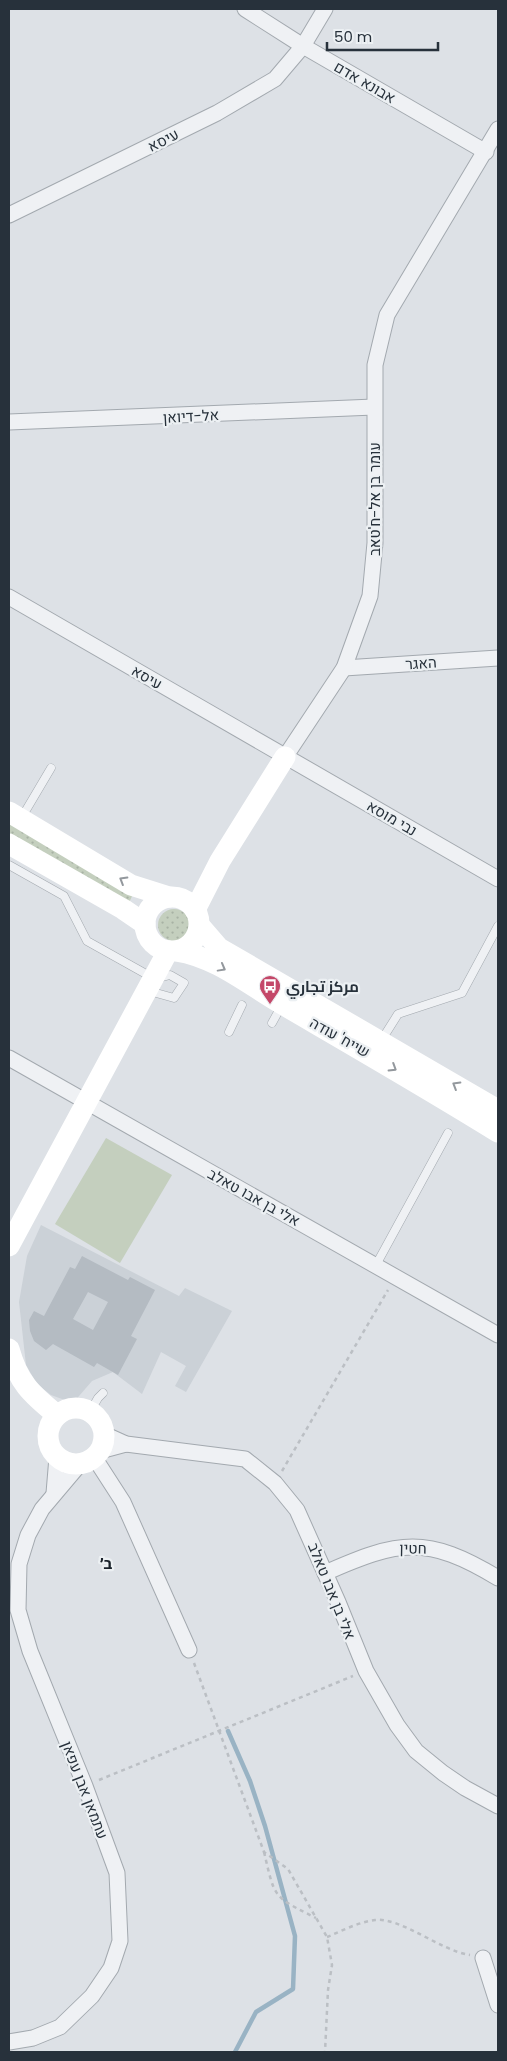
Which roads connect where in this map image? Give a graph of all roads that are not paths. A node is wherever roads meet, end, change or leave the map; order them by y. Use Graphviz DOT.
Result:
graph roads {
  1 [pos="245,9"];
  2 [pos="325,9"];
  3 [pos="303,46"];
  4 [pos="498,129"];
  5 [pos="486,152"];
  6 [pos="9,215"];
  7 [pos="374,407"];
  8 [pos="9,422"];
  9 [pos="9,597"];
  10 [pos="498,658"];
  11 [pos="344,668"];
  12 [pos="285,757"];
  13 [pos="52,768"];
  14 [pos="15,815"];
  15 [pos="9,844"];
  16 [pos="220,860"];
  17 [pos="9,865"];
  18 [pos="61,874"];
  19 [pos="498,879"];
  20 [pos="85,887"];
  21 [pos="64,896"];
  22 [pos="173,897"];
  23 [pos="198,918"];
  24 [pos="498,926"];
  25 [pos="160,942"];
  26 [pos="152,985"];
  27 [pos="282,1004"];
  28 [pos="242,1005"];
  29 [pos="272,1023"];
  30 [pos="229,1032"];
  31 [pos="380,1042"];
  32 [pos="9,1058"];
  33 [pos="492,1103"];
  34 [pos="87,1104"];
  35 [pos="448,1132"];
  36 [pos="498,1132"];
  37 [pos="9,1246"];
  38 [pos="376,1265"];
  39 [pos="498,1335"];
  40 [pos="9,1349"];
  41 [pos="103,1394"];
  42 [pos="90,1412"];
  43 [pos="57,1415"];
  44 [pos="94,1452"];
  45 [pos="57,1457"];
  46 [pos="54,1493"];
  47 [pos="325,1573"];
  48 [pos="498,1578"];
  49 [pos="189,1650"];
  50 [pos="498,1806"];
  51 [pos="483,1958"];
  52 [pos="498,2004"];
  53 [pos="9,2042"];
  1 -- 3 [label="street, אבונא אדם"];
  2 -- 3 [label="street, עיסא"];
  3 -- 5 [label="street, אבונא אדם"];
  3 -- 6 [label="street, עיסא"];
  4 -- 5 [label="street, עומר בן אל-ח'טאב"];
  5 -- 7 [label="street, עומר בן אל-ח'טאב"];
  7 -- 8 [label="street, אל-דיואן"];
  7 -- 11 [label="street, עומר בן אל-ח'טאב"];
  9 -- 12 [label="street, עיסא"];
  10 -- 11 [label="street, האגר"];
  11 -- 12 [label="street, עומר בן אל-ח'טאב"];
  12 -- 16 [label="main road, עומר בן אל-ח'טאב"];
  12 -- 19 [label="street, נבי מוסא"];
  13 -- 14 [label="lane"];
  22 -- 14 [label="main road, one-way"];
  15 -- 18 [label="main road, שייח' עודה"];
  16 -- 22 [label="main road, עומר בן אל-ח'טאב"];
  16 -- 23 [label="main road, עומר בן אל-ח'טאב"];
  17 -- 21 [label="lane"];
  18 -- 20 [label="main road, שייח' עודה"];
  18 -- 21 [label="lane"];
  20 -- 21 [label="lane"];
  20 -- 25 [label="main road, שייח' עודה"];
  21 -- 26 [label="lane"];
  22 -- 23 [label="main road"];
  22 -- 25 [label="main road"];
  23 -- 25 [label="main road"];
  23 -- 31 [label="main road, שייח' עודה"];
  24 -- 31 [label="lane"];
  25 -- 26 [label="main road"];
  25 -- 27 [label="main road, שייח' עודה, one-way"];
  26 -- 26 [label="lane"];
  26 -- 34 [label="main road"];
  27 -- 29 [label="lane"];
  27 -- 36 [label="main road, שייח' עודה, one-way"];
  28 -- 30 [label="lane"];
  33 -- 31 [label="main road, שייח' עודה, one-way"];
  32 -- 34 [label="street"];
  34 -- 37 [label="main road"];
  34 -- 38 [label="street, אלי בן אבו טאלב"];
  35 -- 38 [label="lane"];
  38 -- 39 [label="street, אלי בן אבו טאלב"];
  40 -- 43 [label="main road"];
  41 -- 42 [label="lane"];
  42 -- 43 [label="main road"];
  42 -- 44 [label="main road"];
  43 -- 45 [label="main road"];
  44 -- 45 [label="main road"];
  44 -- 46 [label="street, עתמאן אבן עפאן"];
  44 -- 47 [label="street, אלי בן אבו טאלב"];
  44 -- 49 [label="street"];
  45 -- 46 [label="street, עתמאן אבן עפאן"];
  46 -- 53 [label="street, עתמאן אבן עפאן"];
  47 -- 48 [label="street, חטין"];
  47 -- 50 [label="street, אלי בן אבו טאלב"];
  51 -- 52 [label="street"];
}
